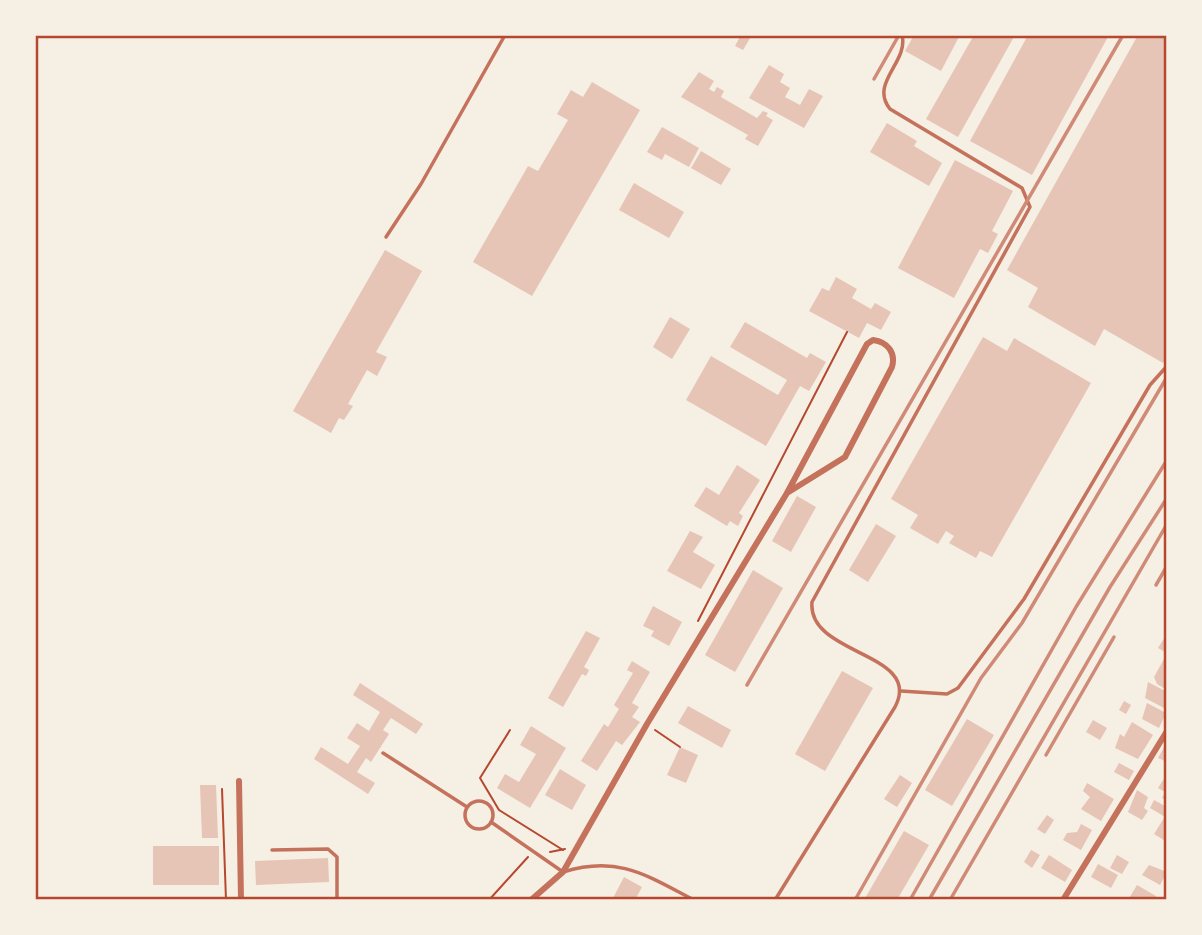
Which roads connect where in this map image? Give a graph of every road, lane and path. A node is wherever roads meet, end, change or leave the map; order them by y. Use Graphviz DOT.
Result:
graph roads {
  1 [pos="505,35"];
  2 [pos="902,35"];
  3 [pos="386,237"];
  4 [pos="847,332"];
  5 [pos="1167,366"];
  6 [pos="787,493"];
  7 [pos="694,629"];
  8 [pos="901,691"];
  9 [pos="647,724"];
  10 [pos="510,730"];
  11 [pos="1167,732"];
  12 [pos="680,747"];
  13 [pos="383,753"];
  14 [pos="239,781"];
  15 [pos="222,789"];
  16 [pos="467,807"];
  17 [pos="491,822"];
  18 [pos="571,840"];
  19 [pos="272,850"];
  20 [pos="564,850"];
  21 [pos="540,854"];
  22 [pos="563,872"];
  23 [pos="226,900"];
  24 [pos="241,900"];
  25 [pos="337,900"];
  26 [pos="489,900"];
  27 [pos="531,900"];
  28 [pos="694,900"];
  29 [pos="775,900"];
  30 [pos="1063,900"];
  1 -- 3 [label="lane"];
  2 -- 8 [label="lane"];
  4 -- 7 [label="path"];
  5 -- 8 [label="lane"];
  6 -- 6 [label="street"];
  6 -- 9 [label="street"];
  8 -- 29 [label="lane"];
  9 -- 12 [label="path"];
  9 -- 22 [label="street"];
  10 -- 20 [label="path"];
  11 -- 30 [label="street"];
  13 -- 16 [label="lane"];
  14 -- 24 [label="street"];
  15 -- 23 [label="path"];
  16 -- 17 [label="lane"];
  16 -- 17 [label="lane"];
  17 -- 21 [label="lane"];
  18 -- 20 [label="path"];
  19 -- 25 [label="lane"];
  20 -- 21 [label="path"];
  21 -- 22 [label="lane"];
  21 -- 26 [label="path"];
  22 -- 27 [label="street"];
  22 -- 28 [label="lane"];
}
